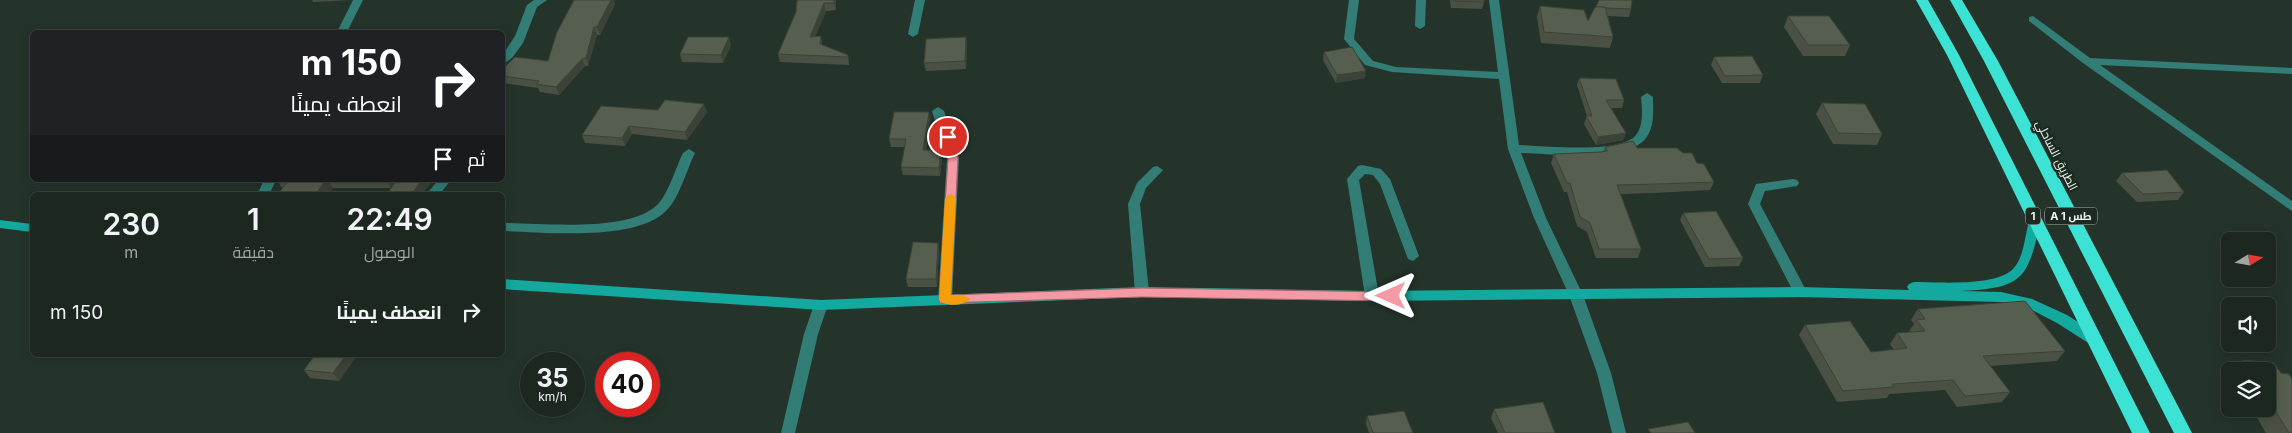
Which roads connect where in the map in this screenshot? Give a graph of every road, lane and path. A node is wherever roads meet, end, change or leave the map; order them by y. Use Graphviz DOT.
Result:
graph roads {
  1 [pos="358,0"];
  2 [pos="542,0"];
  3 [pos="920,0"];
  4 [pos="1354,0"];
  5 [pos="1420,0"];
  6 [pos="1494,0"];
  7 [pos="1922,0"];
  8 [pos="1956,1"];
  9 [pos="2033,19"];
  10 [pos="1420,26"];
  11 [pos="343,30"];
  12 [pos="913,34"];
  13 [pos="505,60"];
  14 [pos="2087,60"];
  15 [pos="2292,71"];
  16 [pos="1504,76"];
  17 [pos="1647,97"];
  18 [pos="938,111"];
  19 [pos="1514,149"];
  20 [pos="689,153"];
  21 [pos="1157,170"];
  22 [pos="443,182"];
  23 [pos="1793,183"];
  24 [pos="435,192"];
  25 [pos="2292,207"];
  26 [pos="2035,221"];
  27 [pos="0,224"];
  28 [pos="505,227"];
  29 [pos="30,228"];
  30 [pos="1413,256"];
  31 [pos="505,284"];
  32 [pos="1142,292"];
  33 [pos="1800,292"];
  34 [pos="1866,292"];
  35 [pos="1576,295"];
  36 [pos="1372,296"];
  37 [pos="945,300"];
  38 [pos="821,305"];
  39 [pos="2097,342"];
  40 [pos="788,433"];
  41 [pos="1618,433"];
  42 [pos="2141,433"];
  43 [pos="2183,433"];
  1 -- 11 [label="street"];
  2 -- 13 [label="street"];
  3 -- 12 [label="street"];
  4 -- 16 [label="street"];
  5 -- 10 [label="street"];
  6 -- 16 [label="street"];
  7 -- 26 [label="highway, 1"];
  8 -- 43 [label="highway, الطريق الساحلي / A 1 طس"];
  9 -- 14 [label="street"];
  14 -- 15 [label="street"];
  14 -- 25 [label="street"];
  16 -- 19 [label="street"];
  17 -- 19 [label="street"];
  18 -- 37 [label="street"];
  19 -- 35 [label="street"];
  20 -- 28 [label="street"];
  21 -- 32 [label="street"];
  22 -- 24 [label="street"];
  23 -- 33 [label="street"];
  26 -- 34 [label="street"];
  26 -- 39 [label="highway, 1"];
  27 -- 29 [label="street"];
  30 -- 36 [label="street"];
  31 -- 38 [label="street"];
  32 -- 36 [label="street"];
  32 -- 37 [label="street"];
  33 -- 34 [label="street"];
  33 -- 35 [label="street"];
  34 -- 39 [label="street"];
  35 -- 36 [label="street"];
  35 -- 41 [label="street"];
  37 -- 38 [label="street"];
  38 -- 40 [label="street"];
  39 -- 42 [label="highway, 1"];
}
